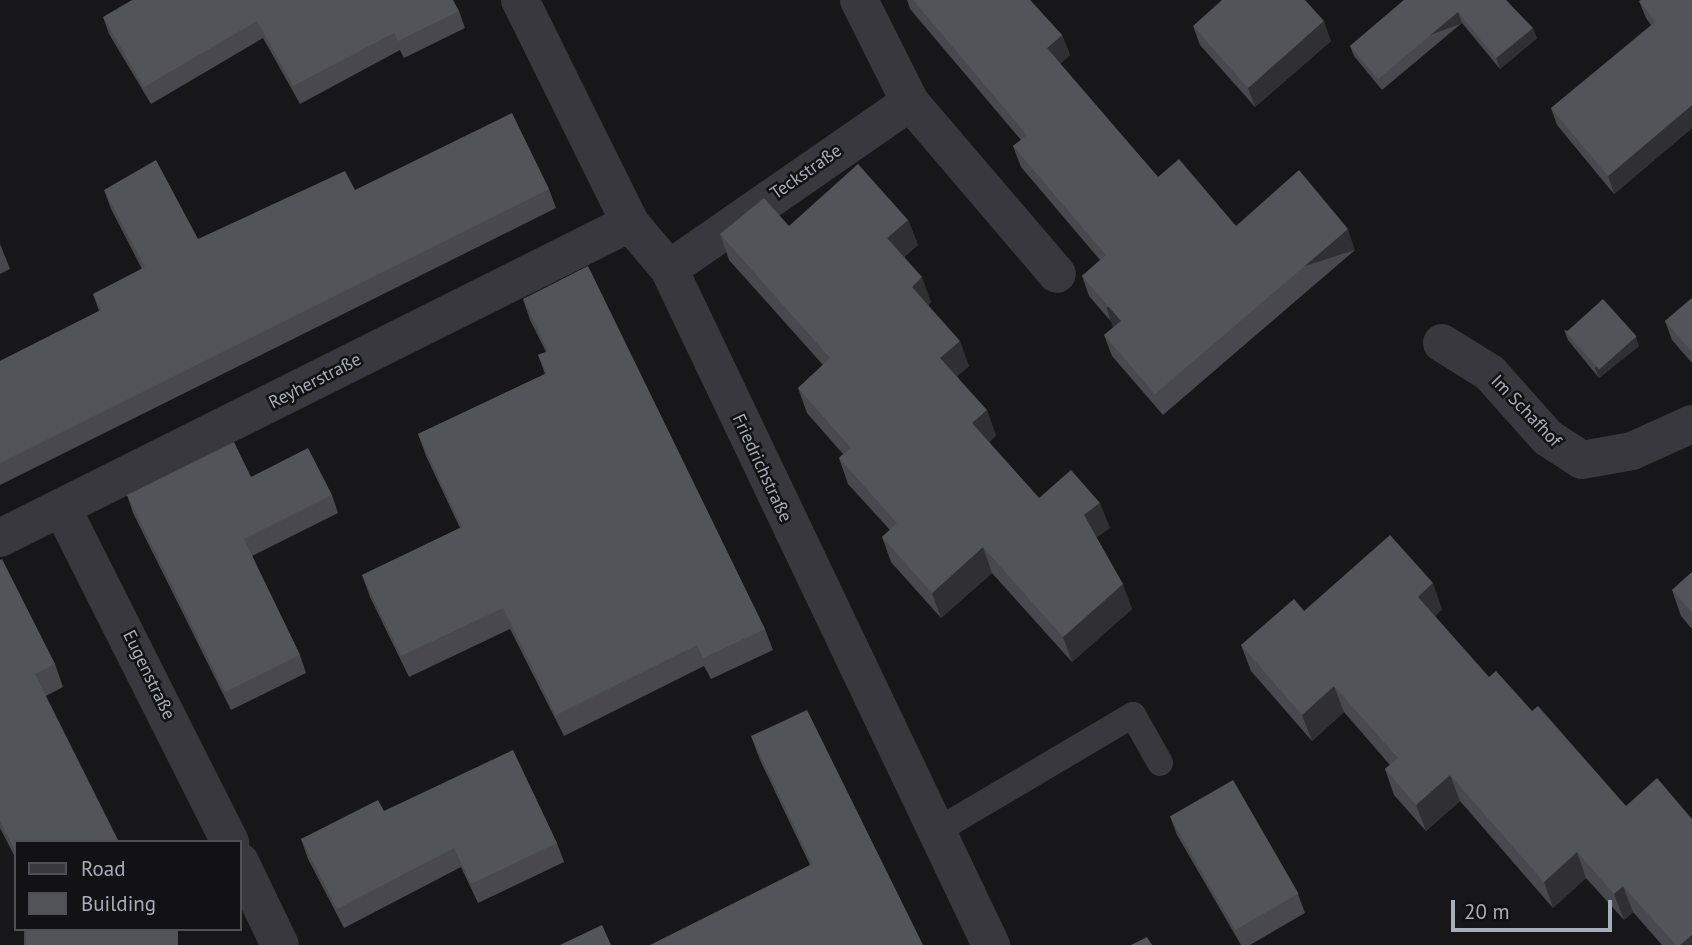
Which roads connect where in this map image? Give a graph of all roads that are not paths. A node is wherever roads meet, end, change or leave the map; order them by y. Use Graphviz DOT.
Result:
graph roads {
  1 [pos="520,0"];
  2 [pos="859,0"];
  3 [pos="910,102"];
  4 [pos="630,222"];
  5 [pos="669,269"];
  6 [pos="1057,274"];
  7 [pos="1442,343"];
  8 [pos="1692,424"];
  9 [pos="63,510"];
  10 [pos="0,538"];
  11 [pos="1160,764"];
  12 [pos="935,832"];
  13 [pos="229,840"];
  14 [pos="242,866"];
  15 [pos="280,945"];
  16 [pos="991,945"];
  1 -- 4 [label="street, Friedrichstraße"];
  2 -- 3 [label="street"];
  3 -- 5 [label="street, Teckstraße"];
  3 -- 6 [label="street"];
  4 -- 5 [label="street, Friedrichstraße"];
  4 -- 9 [label="street, Reyherstraße"];
  5 -- 12 [label="street, Friedrichstraße"];
  7 -- 8 [label="street, Im Schafhof"];
  9 -- 10 [label="street, Reyherstraße"];
  9 -- 13 [label="street, Eugenstraße"];
  11 -- 12 [label="lane"];
  12 -- 16 [label="street, Friedrichstraße"];
  14 -- 15 [label="street"];
}
